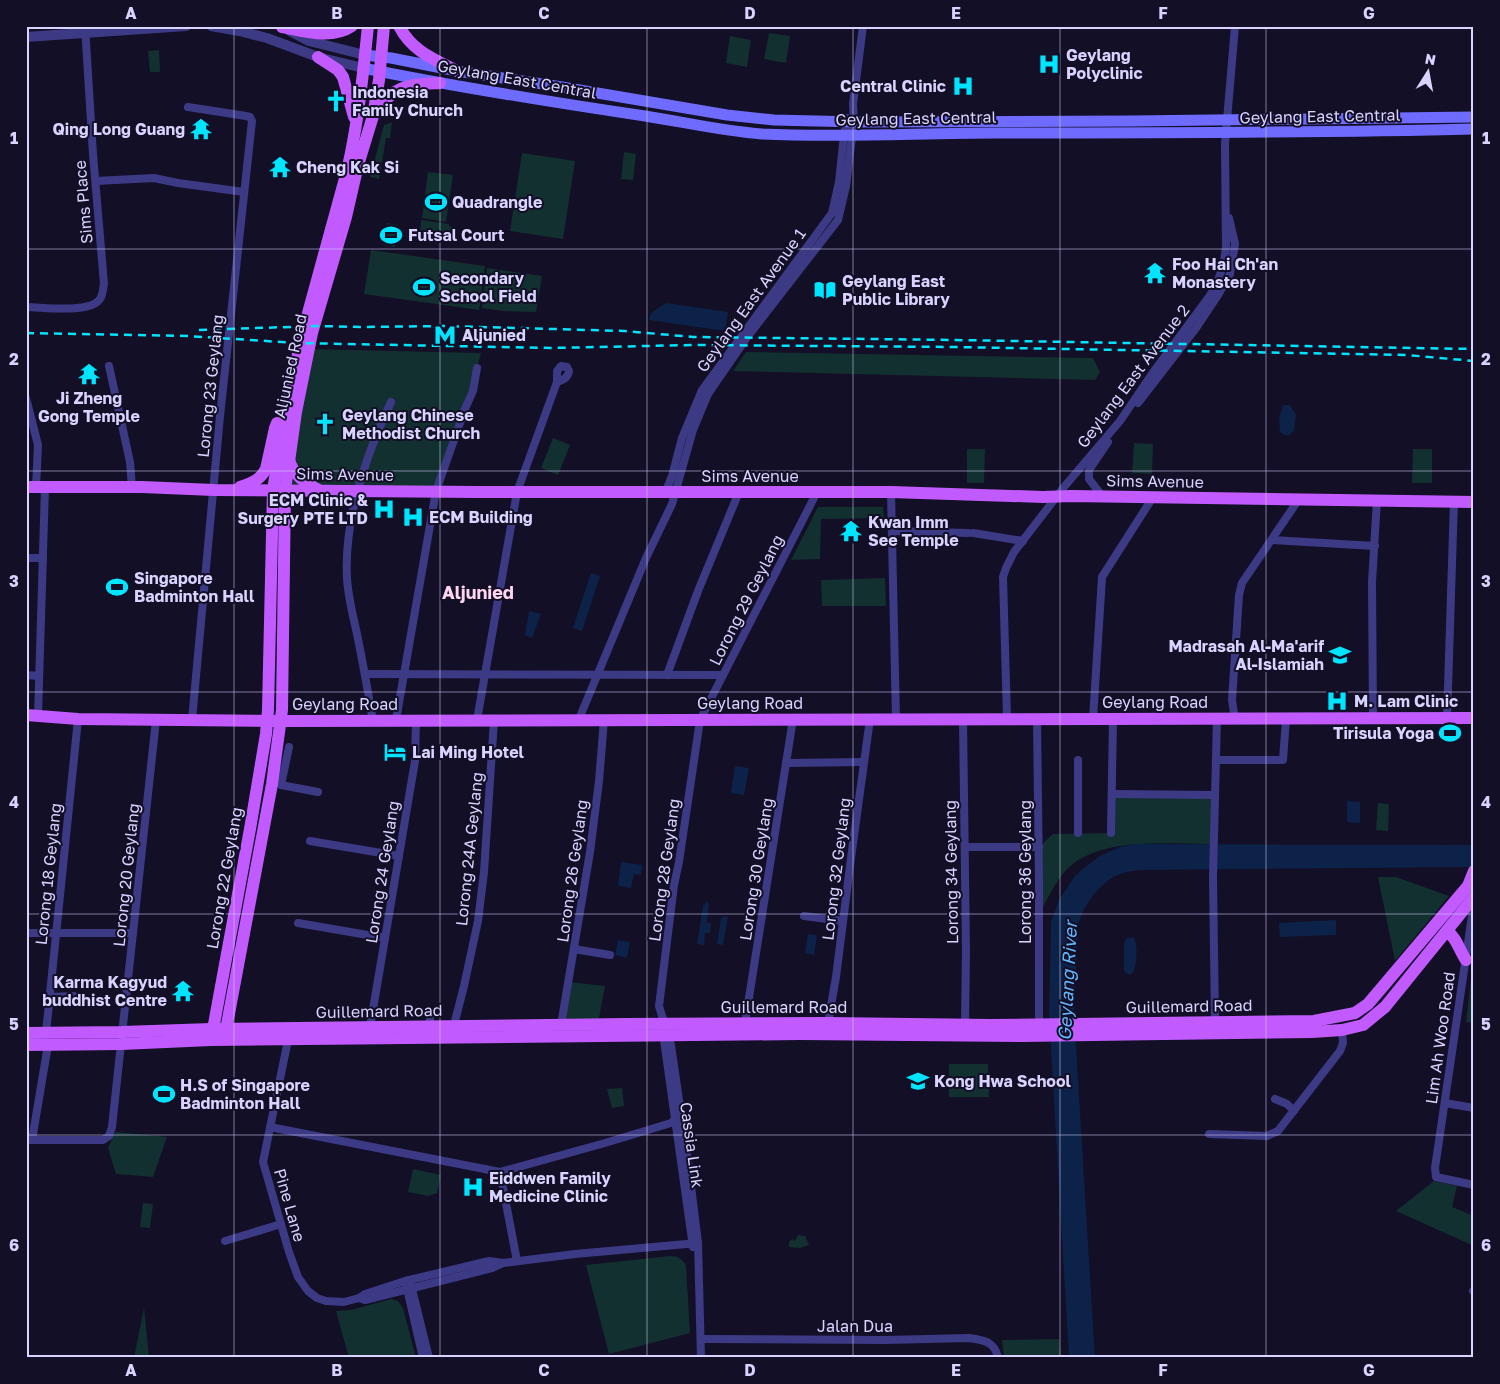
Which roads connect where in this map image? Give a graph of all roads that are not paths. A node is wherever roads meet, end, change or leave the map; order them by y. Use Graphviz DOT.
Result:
graph roads {
  1 [pos="186,26"];
  2 [pos="211,26"];
  3 [pos="352,26"];
  4 [pos="368,26"];
  5 [pos="384,26"];
  6 [pos="398,26"];
  7 [pos="863,26"];
  8 [pos="1235,26"];
  9 [pos="281,27"];
  10 [pos="85,29"];
  11 [pos="26,37"];
  12 [pos="318,57"];
  13 [pos="380,57"];
  14 [pos="364,61"];
  15 [pos="380,71"];
  16 [pos="457,71"];
  17 [pos="440,82"];
  18 [pos="188,107"];
  19 [pos="373,116"];
  20 [pos="1474,117"];
  21 [pos="1227,120"];
  22 [pos="850,121"];
  23 [pos="356,127"];
  24 [pos="1474,129"];
  25 [pos="1226,133"];
  26 [pos="848,135"];
  27 [pos="96,180"];
  28 [pos="244,192"];
  29 [pos="1226,209"];
  30 [pos="26,307"];
  31 [pos="109,366"];
  32 [pos="477,368"];
  33 [pos="557,382"];
  34 [pos="26,398"];
  35 [pos="391,402"];
  36 [pos="286,406"];
  37 [pos="28,408"];
  38 [pos="289,460"];
  39 [pos="36,487"];
  40 [pos="132,488"];
  41 [pos="214,490"];
  42 [pos="233,490"];
  43 [pos="279,490"];
  44 [pos="321,491"];
  45 [pos="358,491"];
  46 [pos="436,491"];
  47 [pos="517,492"];
  48 [pos="739,492"];
  49 [pos="817,492"];
  50 [pos="891,492"];
  51 [pos="671,493"];
  52 [pos="1058,496"];
  53 [pos="1104,496"];
  54 [pos="1153,497"];
  55 [pos="1299,499"];
  56 [pos="1377,500"];
  57 [pos="1454,502"];
  58 [pos="1474,502"];
  59 [pos="892,531"];
  60 [pos="1272,540"];
  61 [pos="1023,541"];
  62 [pos="1375,546"];
  63 [pos="26,558"];
  64 [pos="43,558"];
  65 [pos="365,674"];
  66 [pos="404,674"];
  67 [pos="485,674"];
  68 [pos="598,674"];
  69 [pos="667,674"];
  70 [pos="26,675"];
  71 [pos="723,675"];
  72 [pos="39,676"];
  73 [pos="32,716"];
  74 [pos="1007,718"];
  75 [pos="1217,718"];
  76 [pos="1237,718"];
  77 [pos="1447,718"];
  78 [pos="1474,718"];
  79 [pos="78,719"];
  80 [pos="579,719"];
  81 [pos="870,719"];
  82 [pos="896,719"];
  83 [pos="963,719"];
  84 [pos="1037,719"];
  85 [pos="1092,719"];
  86 [pos="1112,719"];
  87 [pos="1286,719"];
  88 [pos="1374,719"];
  89 [pos="156,720"];
  90 [pos="192,720"];
  91 [pos="267,720"];
  92 [pos="281,720"];
  93 [pos="396,720"];
  94 [pos="416,720"];
  95 [pos="477,720"];
  96 [pos="494,720"];
  97 [pos="604,720"];
  98 [pos="700,720"];
  99 [pos="793,720"];
  100 [pos="373,721"];
  101 [pos="289,747"];
  102 [pos="1078,760"];
  103 [pos="1216,760"];
  104 [pos="864,762"];
  105 [pos="786,763"];
  106 [pos="318,792"];
  107 [pos="1112,794"];
  108 [pos="1214,795"];
  109 [pos="1078,832"];
  110 [pos="1112,833"];
  111 [pos="310,841"];
  112 [pos="965,847"];
  113 [pos="1039,847"];
  114 [pos="399,856"];
  115 [pos="1474,872"];
  116 [pos="1474,897"];
  117 [pos="1474,902"];
  118 [pos="804,916"];
  119 [pos="843,921"];
  120 [pos="298,923"];
  121 [pos="1447,931"];
  122 [pos="26,933"];
  123 [pos="133,933"];
  124 [pos="56,934"];
  125 [pos="385,938"];
  126 [pos="574,949"];
  127 [pos="607,955"];
  128 [pos="1466,960"];
  129 [pos="74,996"];
  130 [pos="50,997"];
  131 [pos="430,1012"];
  132 [pos="1215,1022"];
  133 [pos="745,1023"];
  134 [pos="828,1023"];
  135 [pos="561,1025"];
  136 [pos="965,1025"];
  137 [pos="430,1026"];
  138 [pos="370,1027"];
  139 [pos="1039,1028"];
  140 [pos="1079,1029"];
  141 [pos="664,1030"];
  142 [pos="1342,1030"];
  143 [pos="453,1032"];
  144 [pos="26,1033"];
  145 [pos="212,1035"];
  146 [pos="225,1035"];
  147 [pos="122,1038"];
  148 [pos="47,1039"];
  149 [pos="288,1040"];
  150 [pos="26,1045"];
  151 [pos="1275,1099"];
  152 [pos="1445,1103"];
  153 [pos="1474,1108"];
  154 [pos="1294,1111"];
  155 [pos="674,1120"];
  156 [pos="270,1127"];
  157 [pos="1209,1134"];
  158 [pos="29,1140"];
  159 [pos="500,1172"];
  160 [pos="1474,1185"];
  161 [pos="281,1224"];
  162 [pos="225,1241"];
  163 [pos="695,1243"];
  164 [pos="517,1261"];
  165 [pos="408,1284"];
  166 [pos="701,1339"];
  167 [pos="423,1358"];
  168 [pos="429,1358"];
  169 [pos="701,1358"];
  170 [pos="998,1358"];
  1 -- 10 [label="street"];
  2 -- 12 [label="street"];
  3 -- 9 [label="main road"];
  4 -- 14 [label="main road, Aljunied Road"];
  5 -- 13 [label="main road, Aljunied Road"];
  6 -- 16 [label="main road"];
  7 -- 22 [label="street, Geylang East Avenue 1"];
  8 -- 21 [label="street, Geylang East Avenue 2"];
  9 -- 14 [label="street"];
  10 -- 11 [label="street"];
  10 -- 27 [label="street, Sims Place"];
  12 -- 14 [label="street"];
  12 -- 23 [label="main road"];
  13 -- 14 [label="main road, Geylang East Central"];
  13 -- 15 [label="main road, Aljunied Road"];
  13 -- 16 [label="main road, Geylang East Central"];
  14 -- 15 [label="main road, Geylang East Central"];
  14 -- 23 [label="main road, Aljunied Road"];
  15 -- 17 [label="main road, Geylang East Central"];
  15 -- 19 [label="main road, Aljunied Road"];
  16 -- 22 [label="main road, Geylang East Central"];
  17 -- 19 [label="main road"];
  17 -- 26 [label="main road, Geylang East Central"];
  18 -- 28 [label="street, Lorong 23 Geylang"];
  19 -- 38 [label="main road, Aljunied Road"];
  20 -- 21 [label="main road, Geylang East Central"];
  21 -- 22 [label="main road, Geylang East Central"];
  21 -- 25 [label="street, Geylang East Avenue 2"];
  22 -- 26 [label="street, Geylang East Avenue 1"];
  23 -- 36 [label="main road, Aljunied Road"];
  24 -- 25 [label="main road, Geylang East Central"];
  25 -- 26 [label="main road, Geylang East Central"];
  25 -- 29 [label="street, Geylang East Avenue 2"];
  26 -- 51 [label="street, Geylang East Avenue 1"];
  27 -- 28 [label="street"];
  27 -- 30 [label="street, Sims Place"];
  28 -- 41 [label="street, Lorong 23 Geylang"];
  29 -- 52 [label="street, Geylang East Avenue 2"];
  29 -- 53 [label="street, Geylang East Avenue 2"];
  31 -- 40 [label="street"];
  32 -- 46 [label="street"];
  33 -- 47 [label="street"];
  34 -- 37 [label="street"];
  35 -- 45 [label="street"];
  36 -- 42 [label="main road"];
  36 -- 43 [label="main road, Aljunied Road"];
  37 -- 39 [label="street"];
  38 -- 43 [label="main road, Aljunied Road"];
  38 -- 44 [label="main road"];
  39 -- 40 [label="main road, Sims Avenue"];
  39 -- 64 [label="street"];
  40 -- 41 [label="main road, Sims Avenue"];
  41 -- 42 [label="main road, Sims Avenue"];
  41 -- 90 [label="street, Lorong 23 Geylang"];
  42 -- 43 [label="main road, Sims Avenue"];
  43 -- 44 [label="main road, Sims Avenue"];
  43 -- 91 [label="main road, Aljunied Road"];
  43 -- 92 [label="main road, Aljunied Road"];
  44 -- 45 [label="main road, Sims Avenue"];
  45 -- 46 [label="main road, Sims Avenue"];
  45 -- 65 [label="street"];
  46 -- 47 [label="main road, Sims Avenue"];
  46 -- 66 [label="street"];
  47 -- 51 [label="main road, Sims Avenue"];
  47 -- 67 [label="street"];
  48 -- 49 [label="main road, Sims Avenue"];
  48 -- 51 [label="main road, Sims Avenue"];
  48 -- 69 [label="street"];
  49 -- 50 [label="main road, Sims Avenue"];
  49 -- 71 [label="street, Lorong 29 Geylang"];
  50 -- 52 [label="main road, Sims Avenue"];
  50 -- 59 [label="street"];
  51 -- 68 [label="street, Geylang East Avenue 1"];
  52 -- 53 [label="main road, Sims Avenue"];
  52 -- 61 [label="street, Geylang East Avenue 2"];
  53 -- 54 [label="main road, Sims Avenue"];
  54 -- 55 [label="main road, Sims Avenue"];
  54 -- 85 [label="street"];
  55 -- 56 [label="main road, Sims Avenue"];
  55 -- 60 [label="street"];
  56 -- 57 [label="main road, Sims Avenue"];
  56 -- 62 [label="street"];
  57 -- 58 [label="main road, Sims Avenue"];
  57 -- 77 [label="street"];
  59 -- 61 [label="street"];
  59 -- 82 [label="street"];
  60 -- 62 [label="street"];
  60 -- 76 [label="street"];
  61 -- 74 [label="street, Geylang East Avenue 2"];
  62 -- 88 [label="street"];
  63 -- 64 [label="street"];
  64 -- 72 [label="street"];
  65 -- 66 [label="street"];
  65 -- 100 [label="street"];
  66 -- 67 [label="street"];
  66 -- 93 [label="street"];
  67 -- 68 [label="street"];
  67 -- 95 [label="street"];
  68 -- 69 [label="street"];
  68 -- 80 [label="street, Geylang East Avenue 1"];
  69 -- 71 [label="street"];
  70 -- 72 [label="street"];
  71 -- 98 [label="street, Lorong 29 Geylang"];
  72 -- 73 [label="street"];
  73 -- 79 [label="main road, Geylang Road"];
  74 -- 83 [label="main road, Geylang Road"];
  74 -- 84 [label="main road, Geylang Road"];
  75 -- 76 [label="main road, Geylang Road"];
  75 -- 86 [label="main road, Geylang Road"];
  75 -- 103 [label="street"];
  76 -- 87 [label="main road, Geylang Road"];
  77 -- 78 [label="main road, Geylang Road"];
  77 -- 88 [label="main road, Geylang Road"];
  79 -- 89 [label="main road, Geylang Road"];
  79 -- 124 [label="street, Lorong 18 Geylang"];
  80 -- 96 [label="main road, Geylang Road"];
  80 -- 97 [label="main road, Geylang Road"];
  81 -- 82 [label="main road, Geylang Road"];
  81 -- 99 [label="main road, Geylang Road"];
  81 -- 104 [label="street, Lorong 32 Geylang"];
  82 -- 83 [label="main road, Geylang Road"];
  83 -- 112 [label="street, Lorong 34 Geylang"];
  84 -- 85 [label="main road, Geylang Road"];
  84 -- 113 [label="street, Lorong 36 Geylang"];
  85 -- 86 [label="main road, Geylang Road"];
  86 -- 107 [label="street"];
  87 -- 88 [label="main road, Geylang Road"];
  87 -- 103 [label="street"];
  89 -- 90 [label="main road, Geylang Road"];
  89 -- 123 [label="street, Lorong 20 Geylang"];
  90 -- 91 [label="main road, Geylang Road"];
  91 -- 92 [label="main road, Geylang Road"];
  91 -- 145 [label="main road, Lorong 22 Geylang"];
  92 -- 100 [label="main road, Geylang Road"];
  92 -- 146 [label="main road, Lorong 22 Geylang"];
  93 -- 94 [label="main road, Geylang Road"];
  93 -- 100 [label="main road, Geylang Road"];
  94 -- 95 [label="main road, Geylang Road"];
  94 -- 114 [label="street, Lorong 24 Geylang"];
  95 -- 96 [label="main road, Geylang Road"];
  96 -- 143 [label="street, Lorong 24A Geylang"];
  97 -- 98 [label="main road, Geylang Road"];
  97 -- 126 [label="street, Lorong 26 Geylang"];
  98 -- 99 [label="main road, Geylang Road"];
  98 -- 141 [label="street, Lorong 28 Geylang"];
  99 -- 105 [label="street, Lorong 30 Geylang"];
  101 -- 106 [label="street"];
  102 -- 109 [label="street"];
  103 -- 108 [label="street"];
  104 -- 105 [label="street"];
  104 -- 119 [label="street, Lorong 32 Geylang"];
  105 -- 133 [label="street, Lorong 30 Geylang"];
  107 -- 108 [label="street"];
  107 -- 110 [label="street"];
  108 -- 132 [label="street"];
  111 -- 114 [label="street"];
  112 -- 113 [label="street"];
  112 -- 136 [label="street, Lorong 34 Geylang"];
  113 -- 139 [label="street, Lorong 36 Geylang"];
  114 -- 125 [label="street, Lorong 24 Geylang"];
  115 -- 132 [label="main road, Guillemard Road"];
  116 -- 121 [label="main road, Guillemard Road"];
  117 -- 128 [label="street, Lim Ah Woo Road"];
  118 -- 119 [label="street"];
  119 -- 134 [label="street, Lorong 32 Geylang"];
  120 -- 125 [label="street"];
  121 -- 128 [label="main road"];
  121 -- 142 [label="main road, Guillemard Road"];
  122 -- 124 [label="street"];
  123 -- 124 [label="street"];
  123 -- 147 [label="street, Lorong 20 Geylang"];
  124 -- 130 [label="street, Lorong 18 Geylang"];
  125 -- 138 [label="street, Lorong 24 Geylang"];
  126 -- 127 [label="street"];
  126 -- 135 [label="street, Lorong 26 Geylang"];
  128 -- 152 [label="street, Lim Ah Woo Road"];
  129 -- 130 [label="street"];
  130 -- 148 [label="street, Lorong 18 Geylang"];
  131 -- 137 [label="street"];
  132 -- 140 [label="main road, Guillemard Road"];
  133 -- 134 [label="main road, Guillemard Road"];
  133 -- 141 [label="main road, Guillemard Road"];
  134 -- 136 [label="main road, Guillemard Road"];
  135 -- 141 [label="main road, Guillemard Road"];
  135 -- 143 [label="main road, Guillemard Road"];
  136 -- 139 [label="main road, Guillemard Road"];
  137 -- 138 [label="main road, Guillemard Road"];
  137 -- 143 [label="main road, Guillemard Road"];
  138 -- 146 [label="main road, Guillemard Road"];
  139 -- 140 [label="main road, Guillemard Road"];
  139 -- 141 [label="main road, Guillemard Road"];
  140 -- 142 [label="main road, Guillemard Road"];
  141 -- 143 [label="main road, Guillemard Road"];
  141 -- 155 [label="street, Cassia Link"];
  141 -- 163 [label="street, Cassia Link"];
  142 -- 154 [label="street"];
  143 -- 149 [label="main road, Guillemard Road"];
  144 -- 148 [label="main road, Guillemard Road"];
  145 -- 146 [label="main road, Guillemard Road"];
  145 -- 147 [label="main road, Guillemard Road"];
  146 -- 149 [label="main road, Guillemard Road"];
  147 -- 148 [label="main road, Guillemard Road"];
  147 -- 158 [label="street, Lorong 20 Geylang"];
  148 -- 150 [label="main road, Guillemard Road"];
  148 -- 158 [label="street, Lorong 18 Geylang"];
  149 -- 156 [label="street, Pine Lane"];
  151 -- 154 [label="street"];
  152 -- 153 [label="street"];
  152 -- 160 [label="street, Lim Ah Woo Road"];
  154 -- 157 [label="street"];
  155 -- 159 [label="street"];
  155 -- 163 [label="street, Cassia Link"];
  156 -- 159 [label="street"];
  156 -- 161 [label="street, Pine Lane"];
  159 -- 164 [label="street"];
  161 -- 162 [label="street"];
  161 -- 165 [label="street, Pine Lane"];
  163 -- 164 [label="street, Pine Lane"];
  163 -- 166 [label="street, Cassia Link"];
  164 -- 165 [label="street, Pine Lane"];
  165 -- 167 [label="street"];
  165 -- 168 [label="street"];
  166 -- 169 [label="street, Cassia Link"];
  166 -- 170 [label="street, Jalan Dua"];
}
